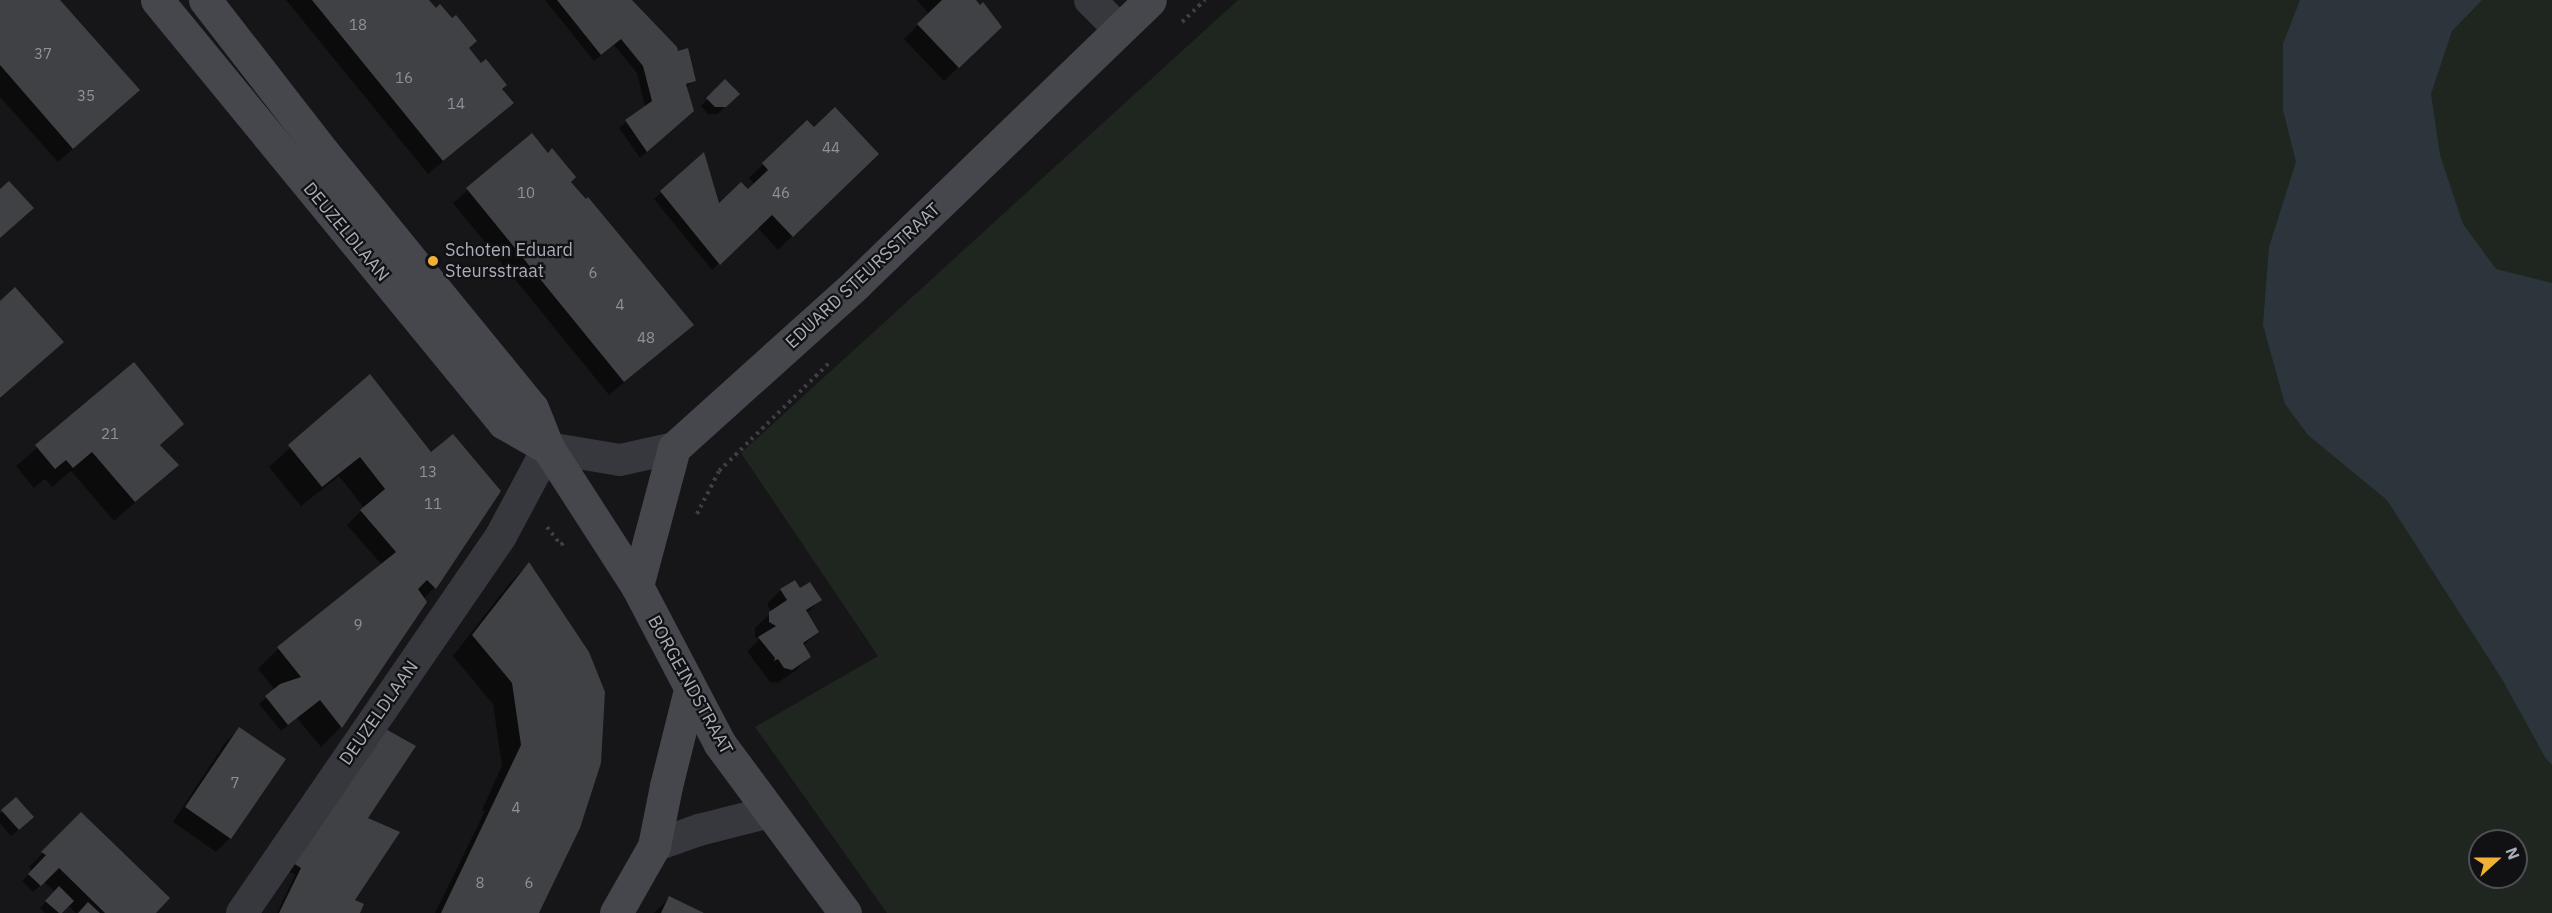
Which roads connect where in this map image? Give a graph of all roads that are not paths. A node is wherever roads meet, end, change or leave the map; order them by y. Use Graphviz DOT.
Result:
graph roads {
  1 [pos="157,0"];
  2 [pos="205,0"];
  3 [pos="1090,0"];
  4 [pos="1150,0"];
  5 [pos="1120,30"];
  6 [pos="548,448"];
  7 [pos="674,448"];
  8 [pos="637,586"];
  9 [pos="690,690"];
  10 [pos="770,812"];
  11 [pos="654,846"];
  12 [pos="242,913"];
  13 [pos="616,913"];
  14 [pos="845,913"];
  1 -- 6 [label="street, DEUZELDLAAN"];
  2 -- 6 [label="street, DEUZELDLAAN"];
  3 -- 5 [label="street"];
  4 -- 5 [label="street, EDUARD STEURSSTRAAT"];
  5 -- 7 [label="street, EDUARD STEURSSTRAAT"];
  6 -- 7 [label="street, DEUZELDLAAN"];
  6 -- 8 [label="street, BORGEINDSTRAAT"];
  6 -- 12 [label="street, DEUZELDLAAN"];
  7 -- 8 [label="street"];
  8 -- 9 [label="street, BORGEINDSTRAAT"];
  9 -- 10 [label="street, BORGEINDSTRAAT"];
  9 -- 11 [label="street"];
  10 -- 11 [label="street"];
  10 -- 14 [label="street, BORGEINDSTRAAT"];
  11 -- 13 [label="street"];
}
